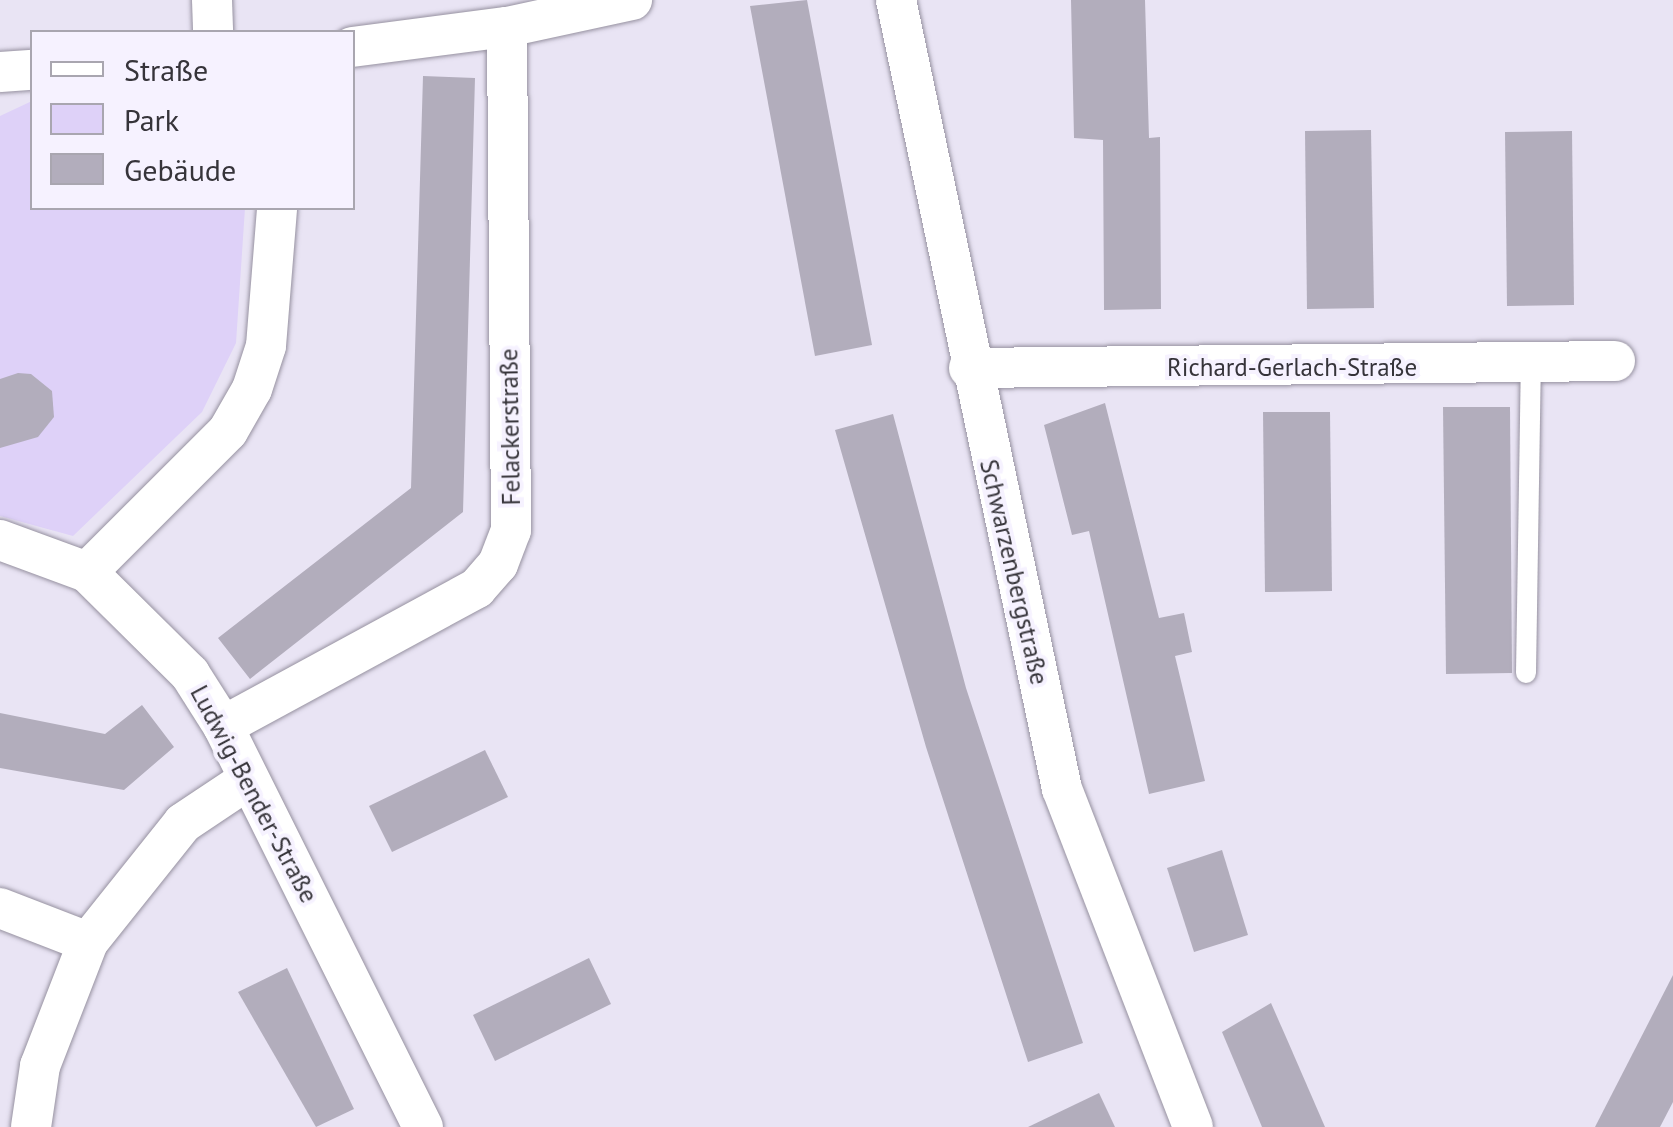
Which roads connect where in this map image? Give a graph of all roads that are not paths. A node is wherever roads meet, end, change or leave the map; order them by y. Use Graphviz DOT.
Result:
graph roads {
  1 [pos="212,0"];
  2 [pos="632,0"];
  3 [pos="896,0"];
  4 [pos="507,27"];
  5 [pos="213,30"];
  6 [pos="355,47"];
  7 [pos="30,70"];
  8 [pos="0,72"];
  9 [pos="277,210"];
  10 [pos="1614,361"];
  11 [pos="1530,366"];
  12 [pos="969,368"];
  13 [pos="0,540"];
  14 [pos="87,572"];
  15 [pos="1526,673"];
  16 [pos="222,726"];
  17 [pos="249,779"];
  18 [pos="0,908"];
  19 [pos="88,942"];
  20 [pos="31,1127"];
  21 [pos="423,1127"];
  22 [pos="1193,1127"];
  1 -- 5 [label="street"];
  2 -- 4 [label="street"];
  3 -- 12 [label="street, Schwarzenbergstraße"];
  4 -- 6 [label="street"];
  4 -- 16 [label="street, Felackerstraße"];
  7 -- 8 [label="street"];
  9 -- 14 [label="street"];
  10 -- 11 [label="street, Richard-Gerlach-Straße"];
  11 -- 12 [label="street, Richard-Gerlach-Straße"];
  11 -- 15 [label="lane"];
  12 -- 22 [label="street, Schwarzenbergstraße"];
  13 -- 14 [label="street, Ludwig-Bender-Straße"];
  14 -- 16 [label="street, Ludwig-Bender-Straße"];
  16 -- 17 [label="street, Ludwig-Bender-Straße"];
  17 -- 19 [label="street"];
  17 -- 21 [label="street, Ludwig-Bender-Straße"];
  18 -- 19 [label="street"];
  19 -- 20 [label="street"];
}
